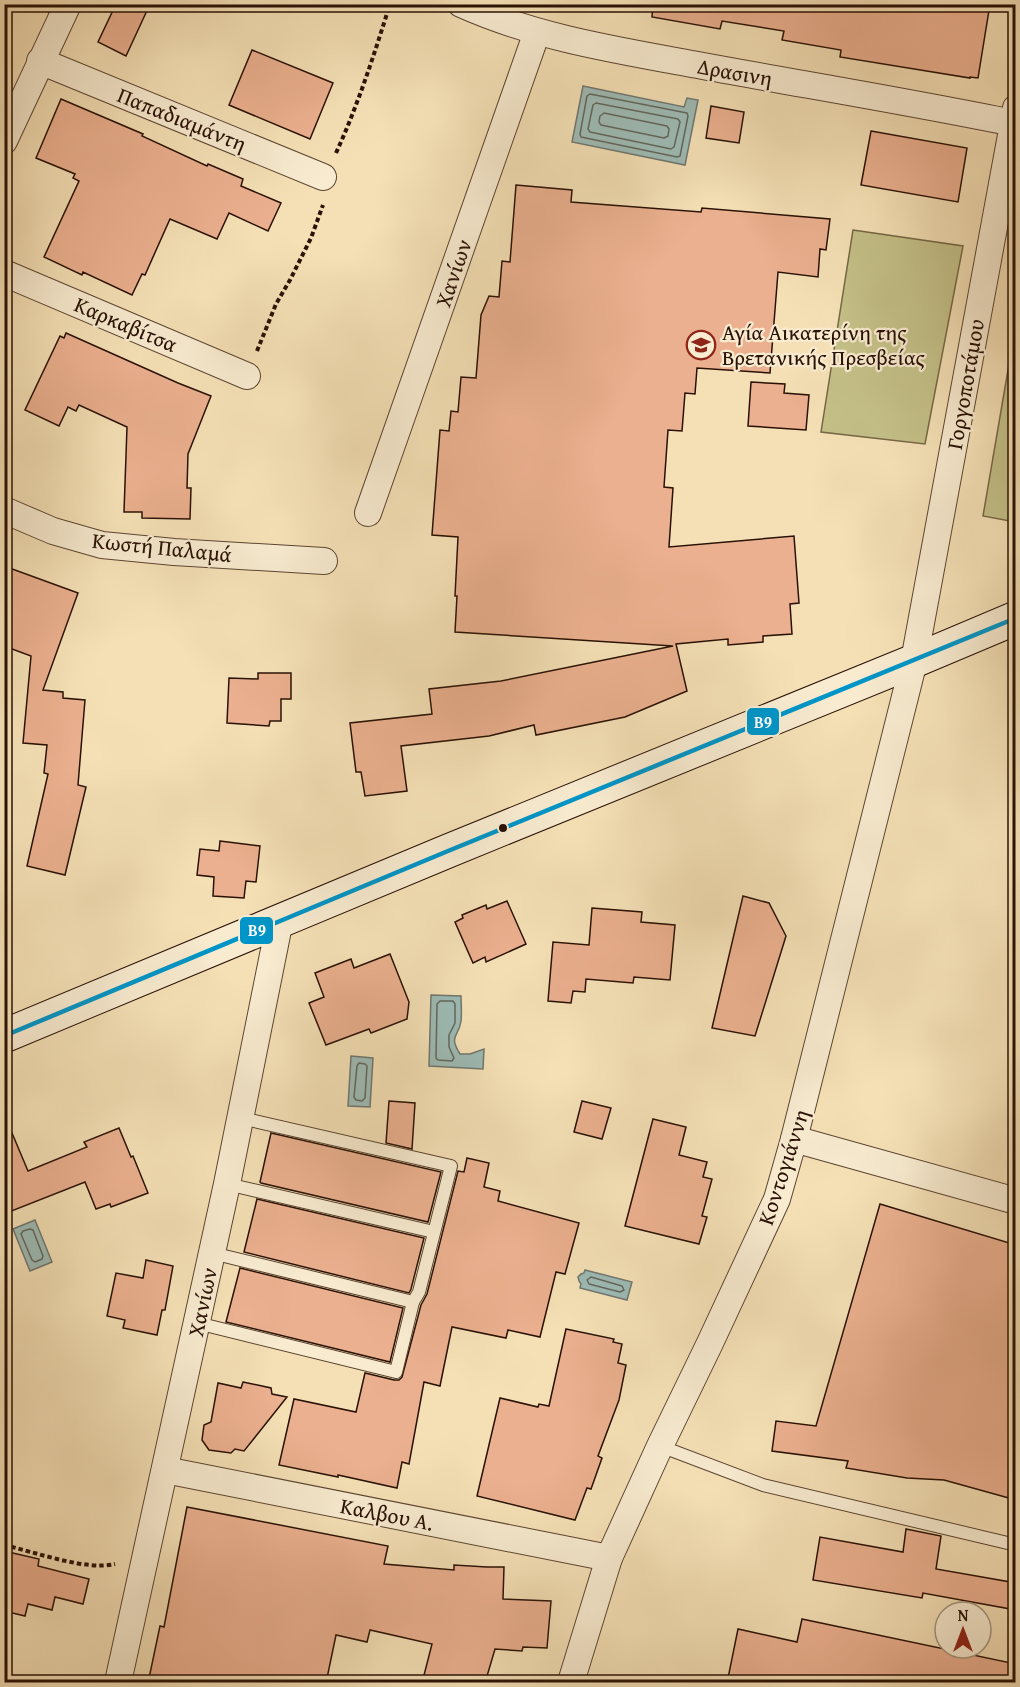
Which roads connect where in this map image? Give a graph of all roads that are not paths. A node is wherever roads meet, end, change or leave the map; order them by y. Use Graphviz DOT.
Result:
graph roads {
  1 [pos="68,4"];
  2 [pos="461,4"];
  3 [pos="537,32"];
  4 [pos="40,61"];
  5 [pos="1014,115"];
  6 [pos="4,141"];
  7 [pos="323,177"];
  8 [pos="4,273"];
  9 [pos="247,376"];
  10 [pos="4,510"];
  11 [pos="368,513"];
  12 [pos="324,561"];
  13 [pos="1016,618"];
  14 [pos="914,661"];
  15 [pos="280,920"];
  16 [pos="4,1036"];
  17 [pos="241,1118"];
  18 [pos="794,1139"];
  19 [pos="228,1184"];
  20 [pos="1016,1201"];
  21 [pos="434,1232"];
  22 [pos="212,1253"];
  23 [pos="413,1302"];
  24 [pos="197,1323"];
  25 [pos="660,1446"];
  26 [pos="165,1470"];
  27 [pos="1016,1545"];
  28 [pos="609,1558"];
  29 [pos="118,1683"];
  30 [pos="571,1683"];
  1 -- 4 [label="street"];
  2 -- 3 [label="street, Δρασινη"];
  3 -- 5 [label="street, Δρασινη"];
  3 -- 11 [label="street, Χανίων"];
  4 -- 6 [label="street"];
  4 -- 7 [label="street, Παπαδιαμάντη"];
  5 -- 14 [label="street, Γοργοποτάμου"];
  8 -- 9 [label="street, Καρκαβίτσα"];
  10 -- 12 [label="street, Κωστή Παλαμά"];
  13 -- 14 [label="main road"];
  14 -- 15 [label="main road"];
  14 -- 18 [label="street, Κοντογιάννη"];
  15 -- 16 [label="main road"];
  15 -- 17 [label="street, Χανίων"];
  17 -- 19 [label="street, Χανίων"];
  17 -- 21 [label="lane"];
  18 -- 20 [label="street"];
  18 -- 25 [label="street, Κοντογιάννη"];
  19 -- 21 [label="lane"];
  19 -- 22 [label="street, Χανίων"];
  21 -- 23 [label="lane"];
  22 -- 23 [label="lane"];
  22 -- 24 [label="street, Χανίων"];
  23 -- 24 [label="lane"];
  24 -- 26 [label="street, Χανίων"];
  25 -- 27 [label="lane"];
  25 -- 28 [label="street, Κοντογιάννη"];
  26 -- 28 [label="street, Καλβου Α."];
  26 -- 29 [label="street, Χανίων"];
  28 -- 30 [label="street, Κοντογιάννη"];
}
